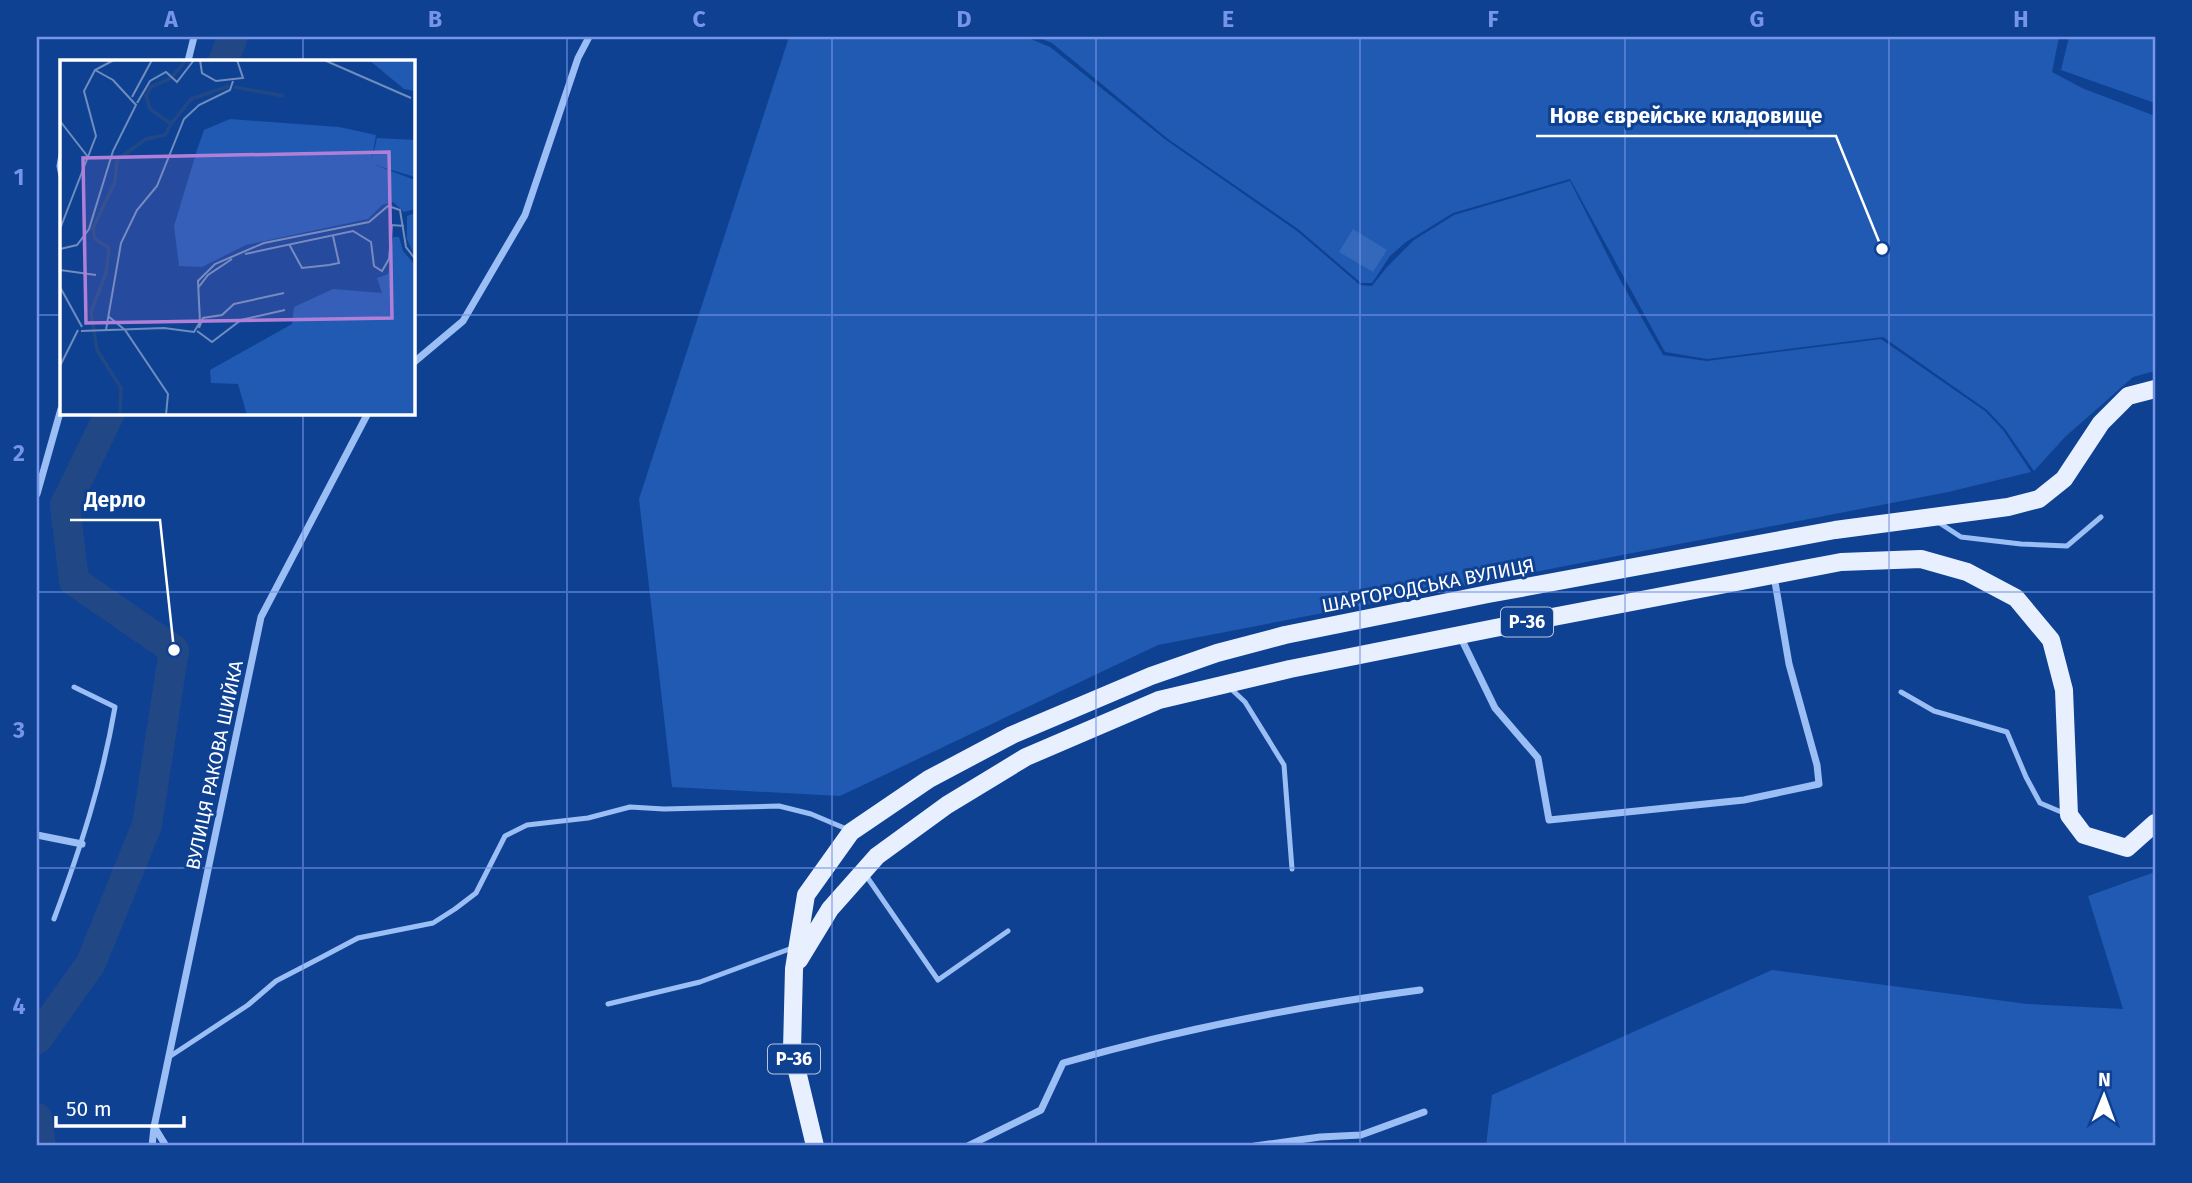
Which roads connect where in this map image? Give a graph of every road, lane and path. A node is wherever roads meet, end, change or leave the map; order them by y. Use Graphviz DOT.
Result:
graph roads {
  1 [pos="194,37"];
  2 [pos="589,37"];
  3 [pos="188,60"];
  4 [pos="415,361"];
  5 [pos="2155,389"];
  6 [pos="60,413"];
  7 [pos="367,415"];
  8 [pos="37,494"];
  9 [pos="1932,517"];
  10 [pos="2101,517"];
  11 [pos="1774,575"];
  12 [pos="1459,635"];
  13 [pos="1224,683"];
  14 [pos="74,687"];
  15 [pos="1901,692"];
  16 [pos="2069,815"];
  17 [pos="2155,823"];
  18 [pos="851,832"];
  19 [pos="37,835"];
  20 [pos="82,844"];
  21 [pos="1292,869"];
  22 [pos="863,872"];
  23 [pos="54,919"];
  24 [pos="1008,931"];
  25 [pos="798,946"];
  26 [pos="794,969"];
  27 [pos="1420,990"];
  28 [pos="608,1004"];
  29 [pos="169,1057"];
  30 [pos="1424,1112"];
  31 [pos="154,1127"];
  32 [pos="152,1146"];
  33 [pos="166,1146"];
  34 [pos="815,1146"];
  35 [pos="968,1146"];
  36 [pos="1255,1146"];
  1 -- 3 [label="street"];
  2 -- 4 [label="street"];
  5 -- 9 [label="main road, ШАРГОРОДСЬКА ВУЛИЦЯ / Р-36"];
  6 -- 8 [label="street"];
  7 -- 29 [label="street, ВУЛИЦЯ РАКОВА ШИЙКА"];
  9 -- 10 [label="lane"];
  9 -- 18 [label="main road, ШАРГОРОДСЬКА ВУЛИЦЯ / Р-36"];
  11 -- 12 [label="main road, ШАРГОРОДСЬКА ВУЛИЦЯ / Р-36"];
  11 -- 12 [label="street"];
  11 -- 16 [label="main road, ШАРГОРОДСЬКА ВУЛИЦЯ / Р-36"];
  12 -- 13 [label="main road, ШАРГОРОДСЬКА ВУЛИЦЯ / Р-36"];
  13 -- 21 [label="lane"];
  13 -- 22 [label="main road, ШАРГОРОДСЬКА ВУЛИЦЯ / Р-36"];
  14 -- 20 [label="lane"];
  15 -- 16 [label="lane"];
  16 -- 17 [label="main road"];
  18 -- 25 [label="main road, ШАРГОРОДСЬКА ВУЛИЦЯ / Р-36"];
  18 -- 29 [label="lane"];
  19 -- 20 [label="street"];
  20 -- 23 [label="lane"];
  22 -- 24 [label="lane"];
  22 -- 26 [label="main road, ШАРГОРОДСЬКА ВУЛИЦЯ / Р-36"];
  25 -- 26 [label="main road, ШАРГОРОДСЬКА ВУЛИЦЯ / Р-36"];
  25 -- 28 [label="lane"];
  26 -- 34 [label="main road, ШАРГОРОДСЬКА ВУЛИЦЯ / Р-36"];
  27 -- 35 [label="street"];
  29 -- 31 [label="street, ВУЛИЦЯ РАКОВА ШИЙКА"];
  30 -- 36 [label="street"];
  31 -- 32 [label="street, ВУЛИЦЯ РАКОВА ШИЙКА"];
  31 -- 33 [label="street"];
}
